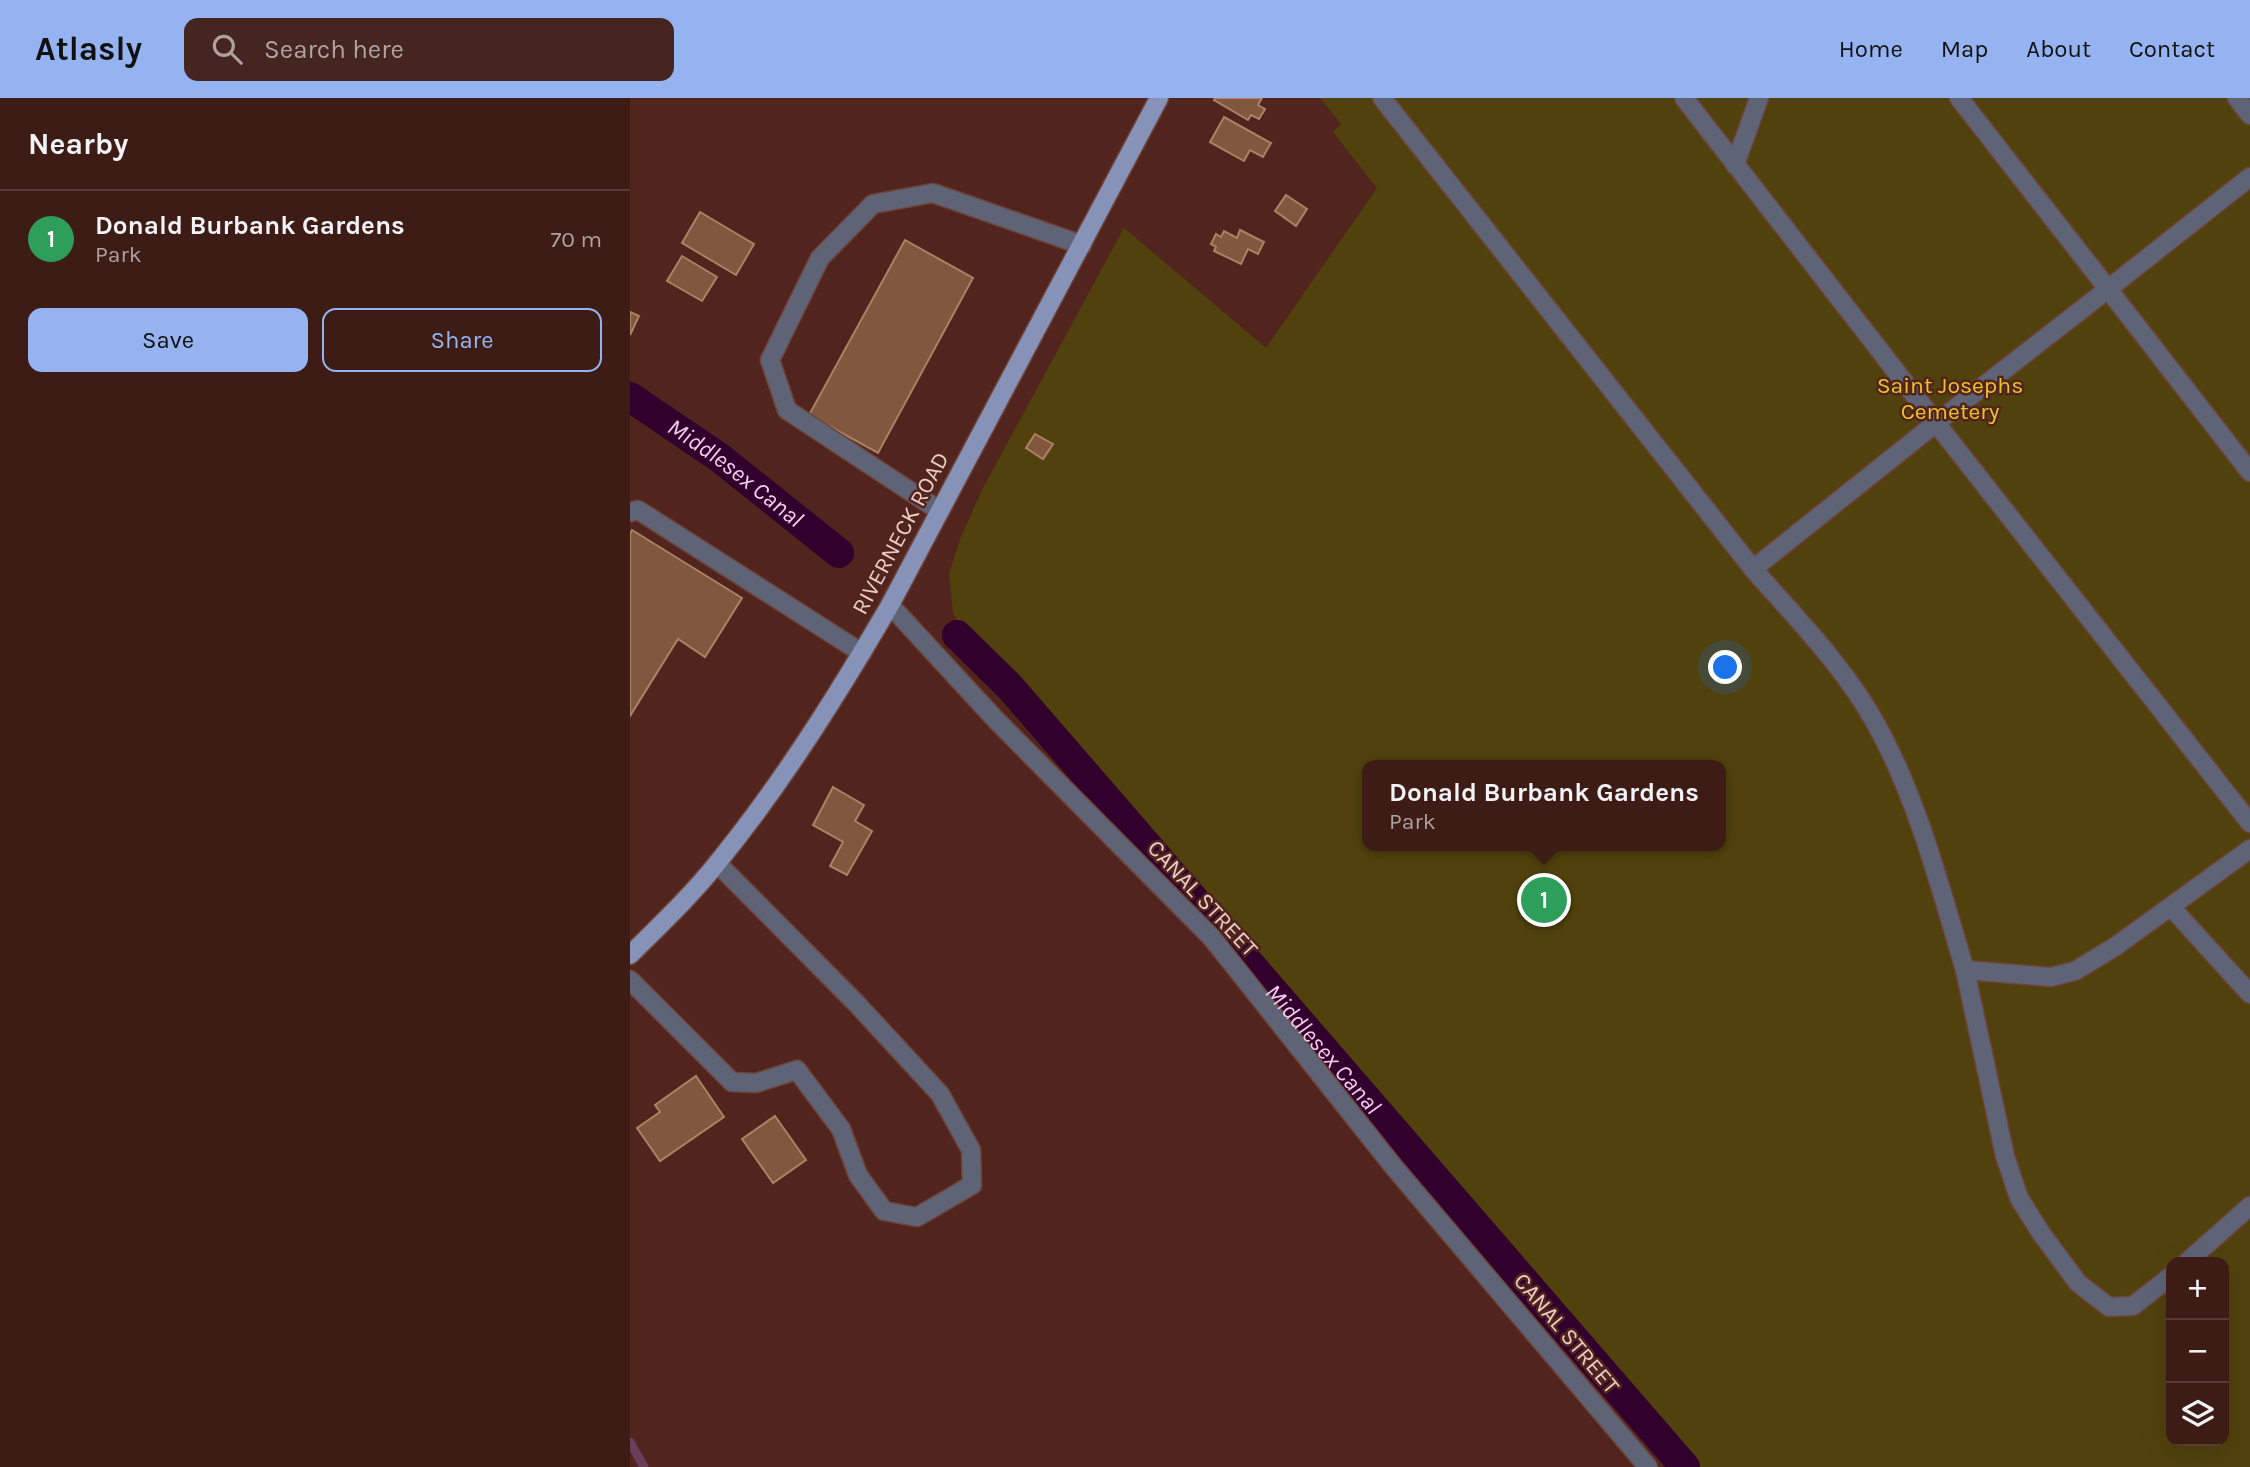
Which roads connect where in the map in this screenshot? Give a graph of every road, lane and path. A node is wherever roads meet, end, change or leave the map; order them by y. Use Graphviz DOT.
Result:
graph roads {
  1 [pos="1159,98"];
  2 [pos="1382,98"];
  3 [pos="1684,98"];
  4 [pos="1759,98"];
  5 [pos="1959,98"];
  6 [pos="2236,98"];
  7 [pos="2250,115"];
  8 [pos="1735,165"];
  9 [pos="2250,177"];
  10 [pos="1082,245"];
  11 [pos="2108,289"];
  12 [pos="1936,423"];
  13 [pos="2250,472"];
  14 [pos="940,511"];
  15 [pos="630,512"];
  16 [pos="1753,569"];
  17 [pos="890,606"];
  18 [pos="862,653"];
  19 [pos="2250,823"];
  20 [pos="2250,849"];
  21 [pos="717,863"];
  22 [pos="2171,907"];
  23 [pos="630,955"];
  24 [pos="1965,970"];
  25 [pos="630,979"];
  26 [pos="2250,994"];
  27 [pos="2250,1206"];
  28 [pos="2193,1257"];
  29 [pos="2166,1280"];
  30 [pos="1648,1467"];
  1 -- 10 [label="main road, RIVERNECK ROAD"];
  2 -- 16 [label="street"];
  3 -- 8 [label="street"];
  4 -- 8 [label="street"];
  5 -- 11 [label="street"];
  6 -- 7 [label="street"];
  8 -- 12 [label="street"];
  9 -- 11 [label="street"];
  10 -- 14 [label="main road, RIVERNECK ROAD"];
  10 -- 14 [label="street"];
  11 -- 12 [label="street"];
  11 -- 13 [label="street"];
  12 -- 16 [label="street"];
  12 -- 19 [label="street"];
  14 -- 17 [label="main road, RIVERNECK ROAD"];
  15 -- 18 [label="street"];
  16 -- 24 [label="street"];
  17 -- 18 [label="main road, RIVERNECK ROAD"];
  17 -- 30 [label="street, CANAL STREET"];
  18 -- 21 [label="main road, RIVERNECK ROAD"];
  20 -- 22 [label="street"];
  21 -- 23 [label="main road, RIVERNECK ROAD"];
  21 -- 25 [label="street"];
  22 -- 24 [label="street"];
  22 -- 26 [label="street"];
  24 -- 29 [label="street"];
  27 -- 28 [label="street"];
}
